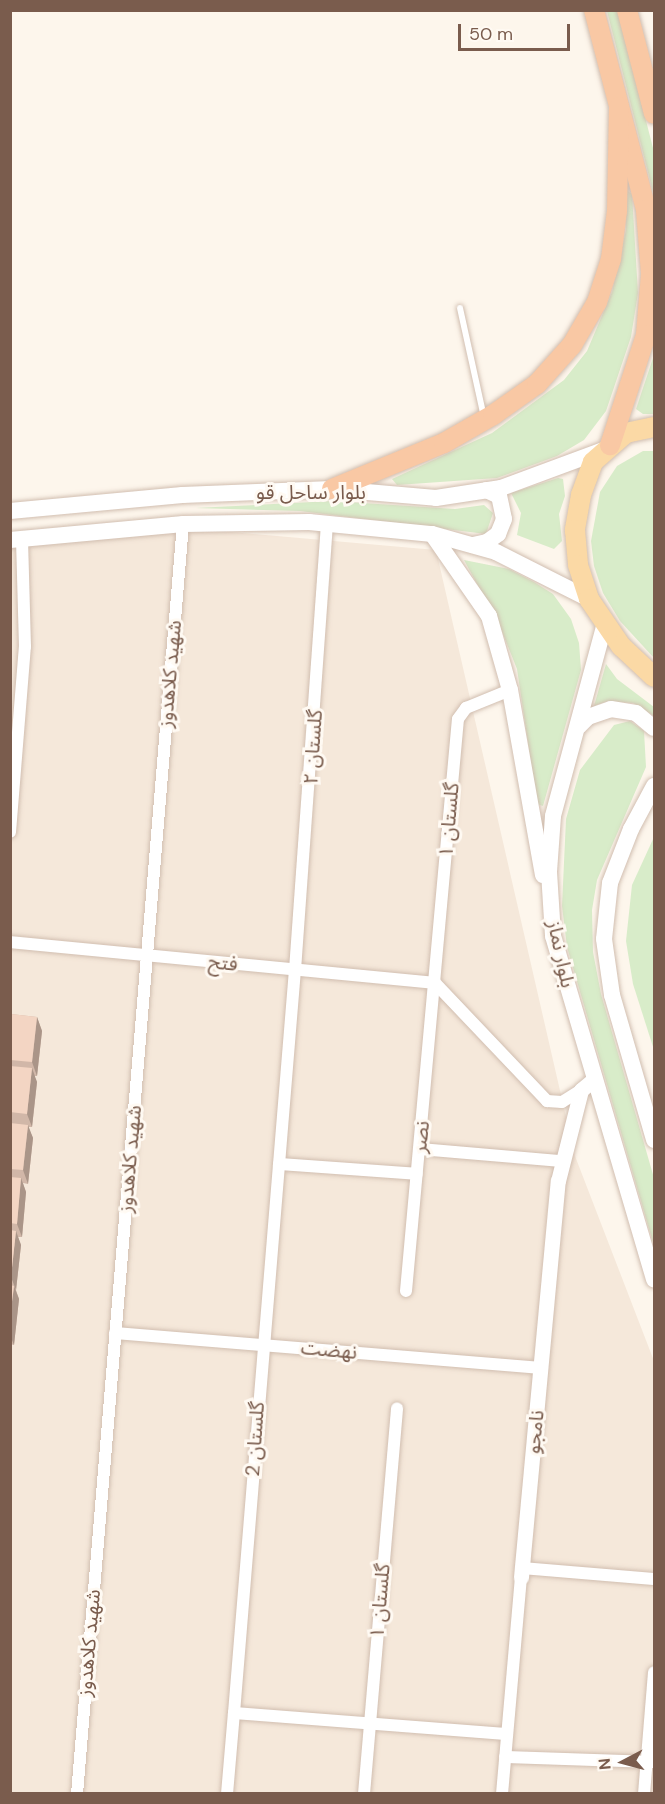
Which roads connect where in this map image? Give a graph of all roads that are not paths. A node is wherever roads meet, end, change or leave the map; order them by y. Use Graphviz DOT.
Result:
graph roads {
  1 [pos="594,10"];
  2 [pos="627,10"];
  3 [pos="619,107"];
  4 [pos="654,114"];
  5 [pos="460,308"];
  6 [pos="485,420"];
  7 [pos="654,427"];
  8 [pos="607,447"];
  9 [pos="332,489"];
  10 [pos="486,490"];
  11 [pos="10,511"];
  12 [pos="183,524"];
  13 [pos="327,524"];
  14 [pos="432,534"];
  15 [pos="16,540"];
  16 [pos="472,545"];
  17 [pos="589,599"];
  18 [pos="605,623"];
  19 [pos="654,676"];
  20 [pos="510,690"];
  21 [pos="579,726"];
  22 [pos="654,728"];
  23 [pos="654,786"];
  24 [pos="10,832"];
  25 [pos="554,936"];
  26 [pos="10,942"];
  27 [pos="147,956"];
  28 [pos="295,970"];
  29 [pos="435,983"];
  30 [pos="587,1085"];
  31 [pos="654,1140"];
  32 [pos="420,1149"];
  33 [pos="561,1161"];
  34 [pos="279,1164"];
  35 [pos="417,1174"];
  36 [pos="654,1279"];
  37 [pos="406,1292"];
  38 [pos="115,1334"];
  39 [pos="262,1344"];
  40 [pos="542,1368"];
  41 [pos="397,1408"];
  42 [pos="521,1573"];
  43 [pos="654,1579"];
  44 [pos="654,1672"];
  45 [pos="234,1713"];
  46 [pos="369,1723"];
  47 [pos="506,1734"];
  48 [pos="505,1757"];
  49 [pos="651,1762"];
  50 [pos="77,1794"];
  51 [pos="227,1794"];
  52 [pos="364,1794"];
  53 [pos="502,1794"];
  54 [pos="644,1794"];
  1 -- 3 [label="highway"];
  2 -- 4 [label="highway"];
  3 -- 6 [label="highway"];
  3 -- 8 [label="highway"];
  5 -- 6 [label="lane"];
  6 -- 9 [label="highway"];
  7 -- 8 [label="main road"];
  8 -- 10 [label="main road, بلوار ساحل قو"];
  8 -- 17 [label="main road"];
  9 -- 10 [label="main road, بلوار ساحل قو"];
  9 -- 11 [label="main road, بلوار ساحل قو"];
  10 -- 16 [label="main road"];
  12 -- 13 [label="main road, بلوار ساحل قو"];
  12 -- 15 [label="main road, بلوار ساحل قو"];
  12 -- 27 [label="street, شهید کلاهدوز"];
  13 -- 14 [label="main road, بلوار ساحل قو"];
  13 -- 28 [label="street, گلستان ۲"];
  14 -- 16 [label="main road, بلوار ساحل قو"];
  14 -- 20 [label="main road"];
  15 -- 24 [label="street"];
  16 -- 17 [label="main road, بلوار ساحل قو"];
  17 -- 18 [label="main road"];
  18 -- 19 [label="main road"];
  18 -- 21 [label="main road, بلوار نماز"];
  20 -- 25 [label="main road"];
  20 -- 29 [label="street, گلستان ۱"];
  21 -- 22 [label="main road"];
  21 -- 25 [label="main road, بلوار نماز"];
  23 -- 31 [label="main road"];
  25 -- 30 [label="main road, بلوار نماز"];
  26 -- 27 [label="street, فتح"];
  27 -- 28 [label="street, فتح"];
  27 -- 38 [label="street, شهید کلاهدوز"];
  28 -- 29 [label="street, فتح"];
  28 -- 34 [label="street, گلستان ۲"];
  29 -- 30 [label="street"];
  29 -- 32 [label="street, نصر"];
  30 -- 33 [label="street, نامجو"];
  30 -- 36 [label="main road, بلوار نماز"];
  32 -- 33 [label="street"];
  32 -- 35 [label="street, نصر"];
  33 -- 40 [label="street, نامجو"];
  34 -- 35 [label="street"];
  34 -- 39 [label="street, گلستان 2"];
  35 -- 37 [label="street, نصر"];
  38 -- 39 [label="street, نهضت"];
  38 -- 50 [label="street, شهید کلاهدوز"];
  39 -- 40 [label="street, نهضت"];
  39 -- 45 [label="street, گلستان 2"];
  40 -- 42 [label="street, نامجو"];
  41 -- 46 [label="street, گلستان ۱"];
  42 -- 43 [label="street"];
  42 -- 47 [label="street, نامجو"];
  44 -- 49 [label="street"];
  45 -- 46 [label="street"];
  45 -- 51 [label="street, گلستان 2"];
  46 -- 47 [label="street"];
  46 -- 52 [label="street, گلستان ۱"];
  47 -- 48 [label="street, نامجو"];
  48 -- 49 [label="street"];
  48 -- 53 [label="street, نامجو"];
  49 -- 54 [label="street"];
}
